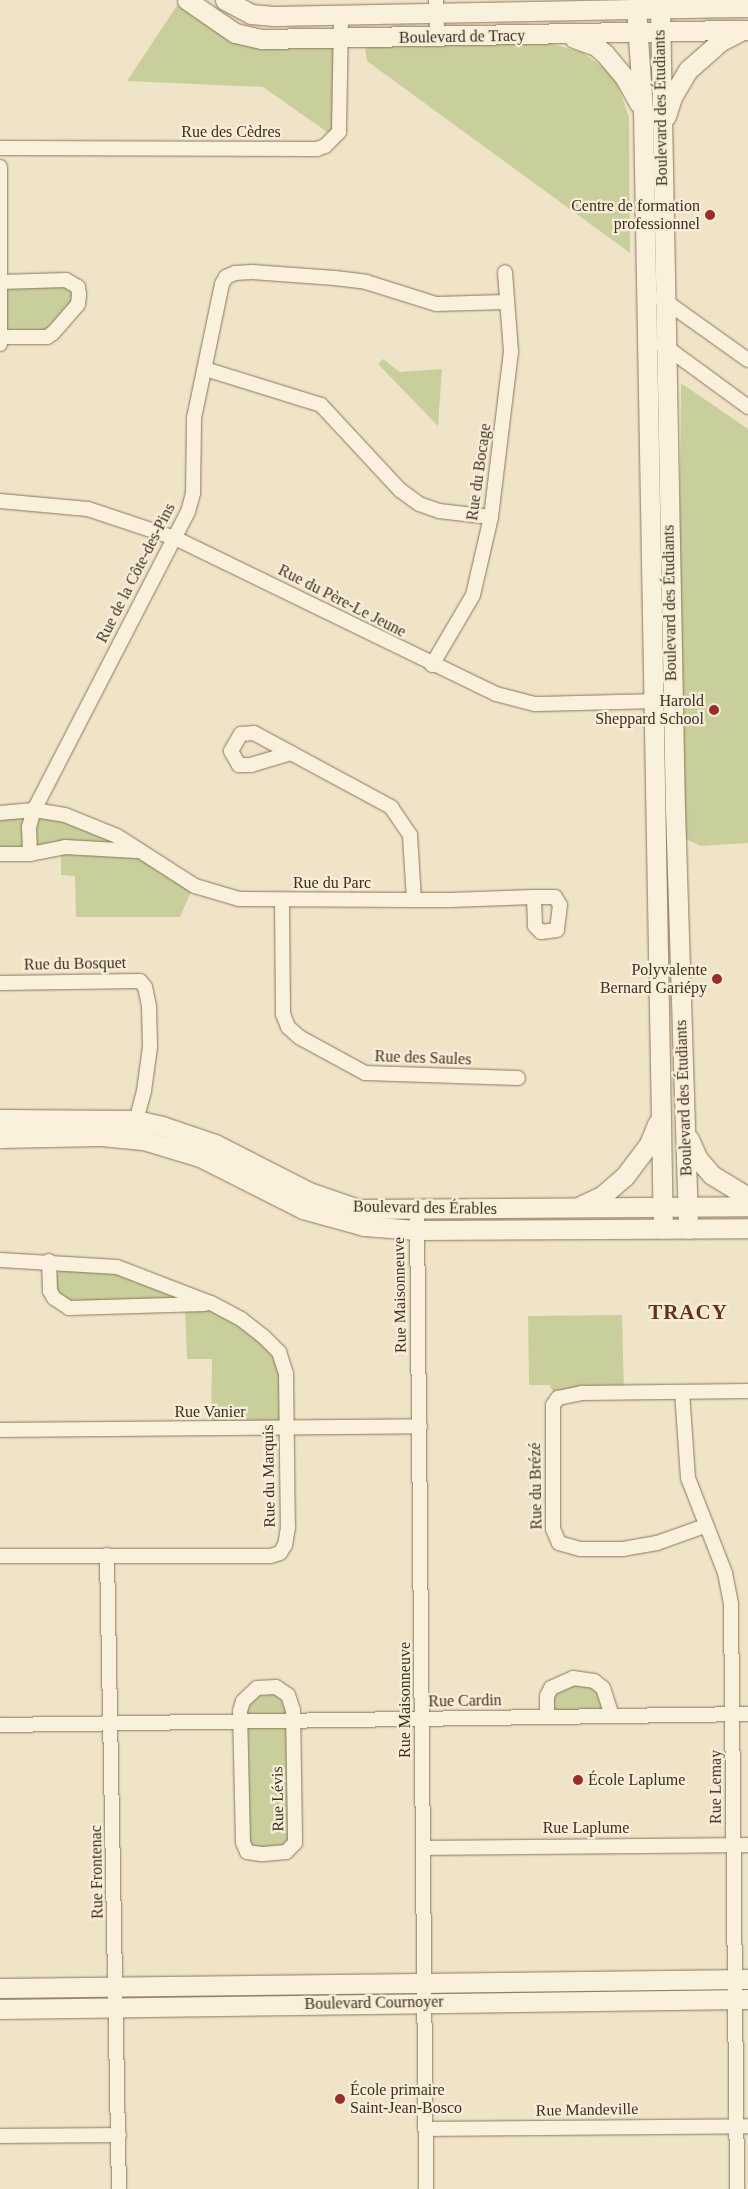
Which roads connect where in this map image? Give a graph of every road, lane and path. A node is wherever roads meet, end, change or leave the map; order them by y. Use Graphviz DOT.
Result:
graph roads {
  1 [pos="186,0"];
  2 [pos="225,0"];
  3 [pos="436,6"];
  4 [pos="748,7"];
  5 [pos="636,8"];
  6 [pos="660,8"];
  7 [pos="341,15"];
  8 [pos="746,30"];
  9 [pos="636,32"];
  10 [pos="660,32"];
  11 [pos="553,35"];
  12 [pos="437,37"];
  13 [pos="342,38"];
  14 [pos="643,111"];
  15 [pos="662,132"];
  16 [pos="0,148"];
  17 [pos="0,167"];
  18 [pos="505,272"];
  19 [pos="1,282"];
  20 [pos="644,287"];
  21 [pos="665,300"];
  22 [pos="506,302"];
  23 [pos="645,332"];
  24 [pos="0,339"];
  25 [pos="665,346"];
  26 [pos="748,360"];
  27 [pos="205,369"];
  28 [pos="748,407"];
  29 [pos="0,501"];
  30 [pos="491,517"];
  31 [pos="175,538"];
  32 [pos="432,665"];
  33 [pos="672,700"];
  34 [pos="652,701"];
  35 [pos="291,753"];
  36 [pos="34,810"];
  37 [pos="0,813"];
  38 [pos="143,852"];
  39 [pos="0,854"];
  40 [pos="30,854"];
  41 [pos="534,897"];
  42 [pos="414,900"];
  43 [pos="282,901"];
  44 [pos="0,983"];
  45 [pos="518,1078"];
  46 [pos="660,1113"];
  47 [pos="0,1119"];
  48 [pos="133,1129"];
  49 [pos="686,1132"];
  50 [pos="0,1138"];
  51 [pos="748,1197"];
  52 [pos="748,1206"];
  53 [pos="662,1207"];
  54 [pos="688,1207"];
  55 [pos="569,1208"];
  56 [pos="417,1210"];
  57 [pos="748,1228"];
  58 [pos="663,1229"];
  59 [pos="688,1229"];
  60 [pos="417,1230"];
  61 [pos="0,1260"];
  62 [pos="49,1261"];
  63 [pos="211,1304"];
  64 [pos="748,1391"];
  65 [pos="682,1392"];
  66 [pos="420,1426"];
  67 [pos="0,1430"];
  68 [pos="286,1430"];
  69 [pos="705,1526"];
  70 [pos="107,1555"];
  71 [pos="0,1556"];
  72 [pos="733,1714"];
  73 [pos="748,1714"];
  74 [pos="547,1716"];
  75 [pos="612,1716"];
  76 [pos="422,1719"];
  77 [pos="294,1721"];
  78 [pos="240,1722"];
  79 [pos="111,1723"];
  80 [pos="0,1725"];
  81 [pos="741,1845"];
  82 [pos="423,1848"];
  83 [pos="742,1979"];
  84 [pos="425,1983"];
  85 [pos="117,1987"];
  86 [pos="0,1988"];
  87 [pos="742,2000"];
  88 [pos="425,2002"];
  89 [pos="118,2006"];
  90 [pos="0,2008"];
  91 [pos="742,2126"];
  92 [pos="426,2129"];
  93 [pos="118,2135"];
  94 [pos="0,2136"];
  95 [pos="119,2189"];
  96 [pos="426,2189"];
  97 [pos="737,2189"];
  1 -- 13 [label="street, Boulevard de Tracy"];
  2 -- 7 [label="street, Boulevard de Tracy"];
  3 -- 5 [label="street, Boulevard de Tracy"];
  3 -- 7 [label="street, Boulevard de Tracy"];
  3 -- 12 [label="street"];
  4 -- 6 [label="street, Boulevard de Tracy"];
  5 -- 6 [label="street, Boulevard de Tracy"];
  5 -- 9 [label="street, Boulevard des Étudiants"];
  6 -- 10 [label="street, Boulevard des Étudiants"];
  7 -- 13 [label="street, Rue des Cèdres"];
  8 -- 10 [label="street, Boulevard de Tracy"];
  8 -- 15 [label="street"];
  9 -- 10 [label="street, Boulevard de Tracy"];
  9 -- 11 [label="street, Boulevard de Tracy"];
  9 -- 14 [label="street, Boulevard des Étudiants"];
  10 -- 15 [label="street, Boulevard des Étudiants"];
  11 -- 12 [label="street, Boulevard de Tracy"];
  11 -- 14 [label="street"];
  12 -- 13 [label="street, Boulevard de Tracy"];
  13 -- 16 [label="street, Rue des Cèdres"];
  14 -- 20 [label="street, Boulevard des Étudiants"];
  15 -- 21 [label="street, Boulevard des Étudiants"];
  17 -- 19 [label="street"];
  18 -- 22 [label="street, Rue du Bocage"];
  19 -- 24 [label="street"];
  19 -- 24 [label="street"];
  20 -- 21 [label="street"];
  20 -- 23 [label="street, Boulevard des Étudiants"];
  21 -- 25 [label="street, Boulevard des Étudiants"];
  21 -- 26 [label="street"];
  22 -- 27 [label="street, Rue de la Côte-des-Pins"];
  22 -- 30 [label="street, Rue du Bocage"];
  23 -- 25 [label="street"];
  23 -- 34 [label="street, Boulevard des Étudiants"];
  25 -- 28 [label="street"];
  25 -- 33 [label="street, Boulevard des Étudiants"];
  27 -- 30 [label="street"];
  27 -- 31 [label="street, Rue de la Côte-des-Pins"];
  29 -- 31 [label="street, Rue du Père-Le Jeune"];
  30 -- 32 [label="street, Rue du Bocage"];
  31 -- 32 [label="street, Rue du Père-Le Jeune"];
  31 -- 36 [label="street, Rue de la Côte-des-Pins"];
  32 -- 34 [label="street, Rue du Père-Le Jeune"];
  33 -- 34 [label="street, Rue du Père-Le Jeune"];
  33 -- 49 [label="street, Boulevard des Étudiants"];
  34 -- 46 [label="street, Boulevard des Étudiants"];
  35 -- 42 [label="street"];
  36 -- 37 [label="street, Rue du Parc"];
  36 -- 38 [label="street, Rue du Parc"];
  36 -- 40 [label="street, Rue de la Côte-des-Pins"];
  38 -- 40 [label="street, Rue du Parc"];
  38 -- 43 [label="street, Rue du Parc"];
  39 -- 40 [label="street, Rue du Parc"];
  41 -- 42 [label="street, Rue du Parc"];
  42 -- 43 [label="street, Rue du Parc"];
  43 -- 45 [label="street, Rue des Saules"];
  44 -- 48 [label="street, Rue du Bosquet"];
  46 -- 53 [label="street, Boulevard des Étudiants"];
  46 -- 55 [label="street"];
  47 -- 48 [label="street, Boulevard des Érables"];
  48 -- 50 [label="street, Boulevard des Érables"];
  48 -- 56 [label="street, Boulevard des Érables"];
  48 -- 60 [label="street, Boulevard des Érables"];
  49 -- 51 [label="street"];
  49 -- 54 [label="street, Boulevard des Étudiants"];
  52 -- 54 [label="street, Boulevard des Érables"];
  53 -- 54 [label="street, Boulevard des Érables"];
  53 -- 55 [label="street, Boulevard des Érables"];
  53 -- 58 [label="street, Boulevard des Étudiants"];
  54 -- 59 [label="street, Boulevard des Étudiants"];
  55 -- 56 [label="street, Boulevard des Érables"];
  56 -- 60 [label="street, Rue Maisonneuve"];
  57 -- 59 [label="street, Boulevard des Érables"];
  58 -- 59 [label="street, Boulevard des Érables"];
  58 -- 60 [label="street, Boulevard des Érables"];
  60 -- 66 [label="street, Rue Maisonneuve"];
  61 -- 62 [label="street, Rue du Marquis"];
  62 -- 63 [label="street, Rue du Marquis"];
  62 -- 63 [label="street, Rue du Marquis"];
  63 -- 68 [label="street, Rue du Marquis"];
  64 -- 65 [label="street"];
  65 -- 69 [label="street, Rue Lemay"];
  65 -- 69 [label="street, Rue du Brézé"];
  66 -- 68 [label="street, Rue Vanier"];
  66 -- 76 [label="street, Rue Maisonneuve"];
  67 -- 68 [label="street, Rue Vanier"];
  68 -- 70 [label="street, Rue du Marquis"];
  69 -- 72 [label="street, Rue Lemay"];
  70 -- 71 [label="street, Rue du Marquis"];
  70 -- 79 [label="street, Rue Frontenac"];
  72 -- 73 [label="street, Rue Cardin"];
  72 -- 75 [label="street, Rue Cardin"];
  72 -- 81 [label="street, Rue Lemay"];
  74 -- 75 [label="street, Rue Cardin"];
  74 -- 75 [label="street"];
  74 -- 76 [label="street, Rue Cardin"];
  76 -- 77 [label="street, Rue Cardin"];
  76 -- 82 [label="street, Rue Maisonneuve"];
  77 -- 78 [label="street, Rue Cardin"];
  77 -- 78 [label="street"];
  77 -- 78 [label="street, Rue Lévis"];
  78 -- 79 [label="street, Rue Cardin"];
  79 -- 80 [label="street, Rue Cardin"];
  79 -- 85 [label="street, Rue Frontenac"];
  81 -- 82 [label="street, Rue Laplume"];
  81 -- 83 [label="street, Rue Lemay"];
  82 -- 84 [label="street, Rue Maisonneuve"];
  83 -- 84 [label="street, Boulevard Cournoyer"];
  83 -- 87 [label="street, Rue Lemay"];
  84 -- 85 [label="street, Boulevard Cournoyer"];
  84 -- 88 [label="street, Rue Maisonneuve"];
  85 -- 86 [label="street, Boulevard Cournoyer"];
  85 -- 89 [label="street, Rue Frontenac"];
  87 -- 88 [label="street, Boulevard Cournoyer"];
  87 -- 91 [label="street, Rue Lemay"];
  88 -- 89 [label="street, Boulevard Cournoyer"];
  88 -- 92 [label="street, Rue Maisonneuve"];
  89 -- 90 [label="street, Boulevard Cournoyer"];
  89 -- 93 [label="street, Rue Frontenac"];
  91 -- 92 [label="street, Rue Mandeville"];
  91 -- 97 [label="street, Rue Lemay"];
  92 -- 96 [label="street, Rue Maisonneuve"];
  93 -- 94 [label="street"];
  93 -- 95 [label="street, Rue Frontenac"];
}
